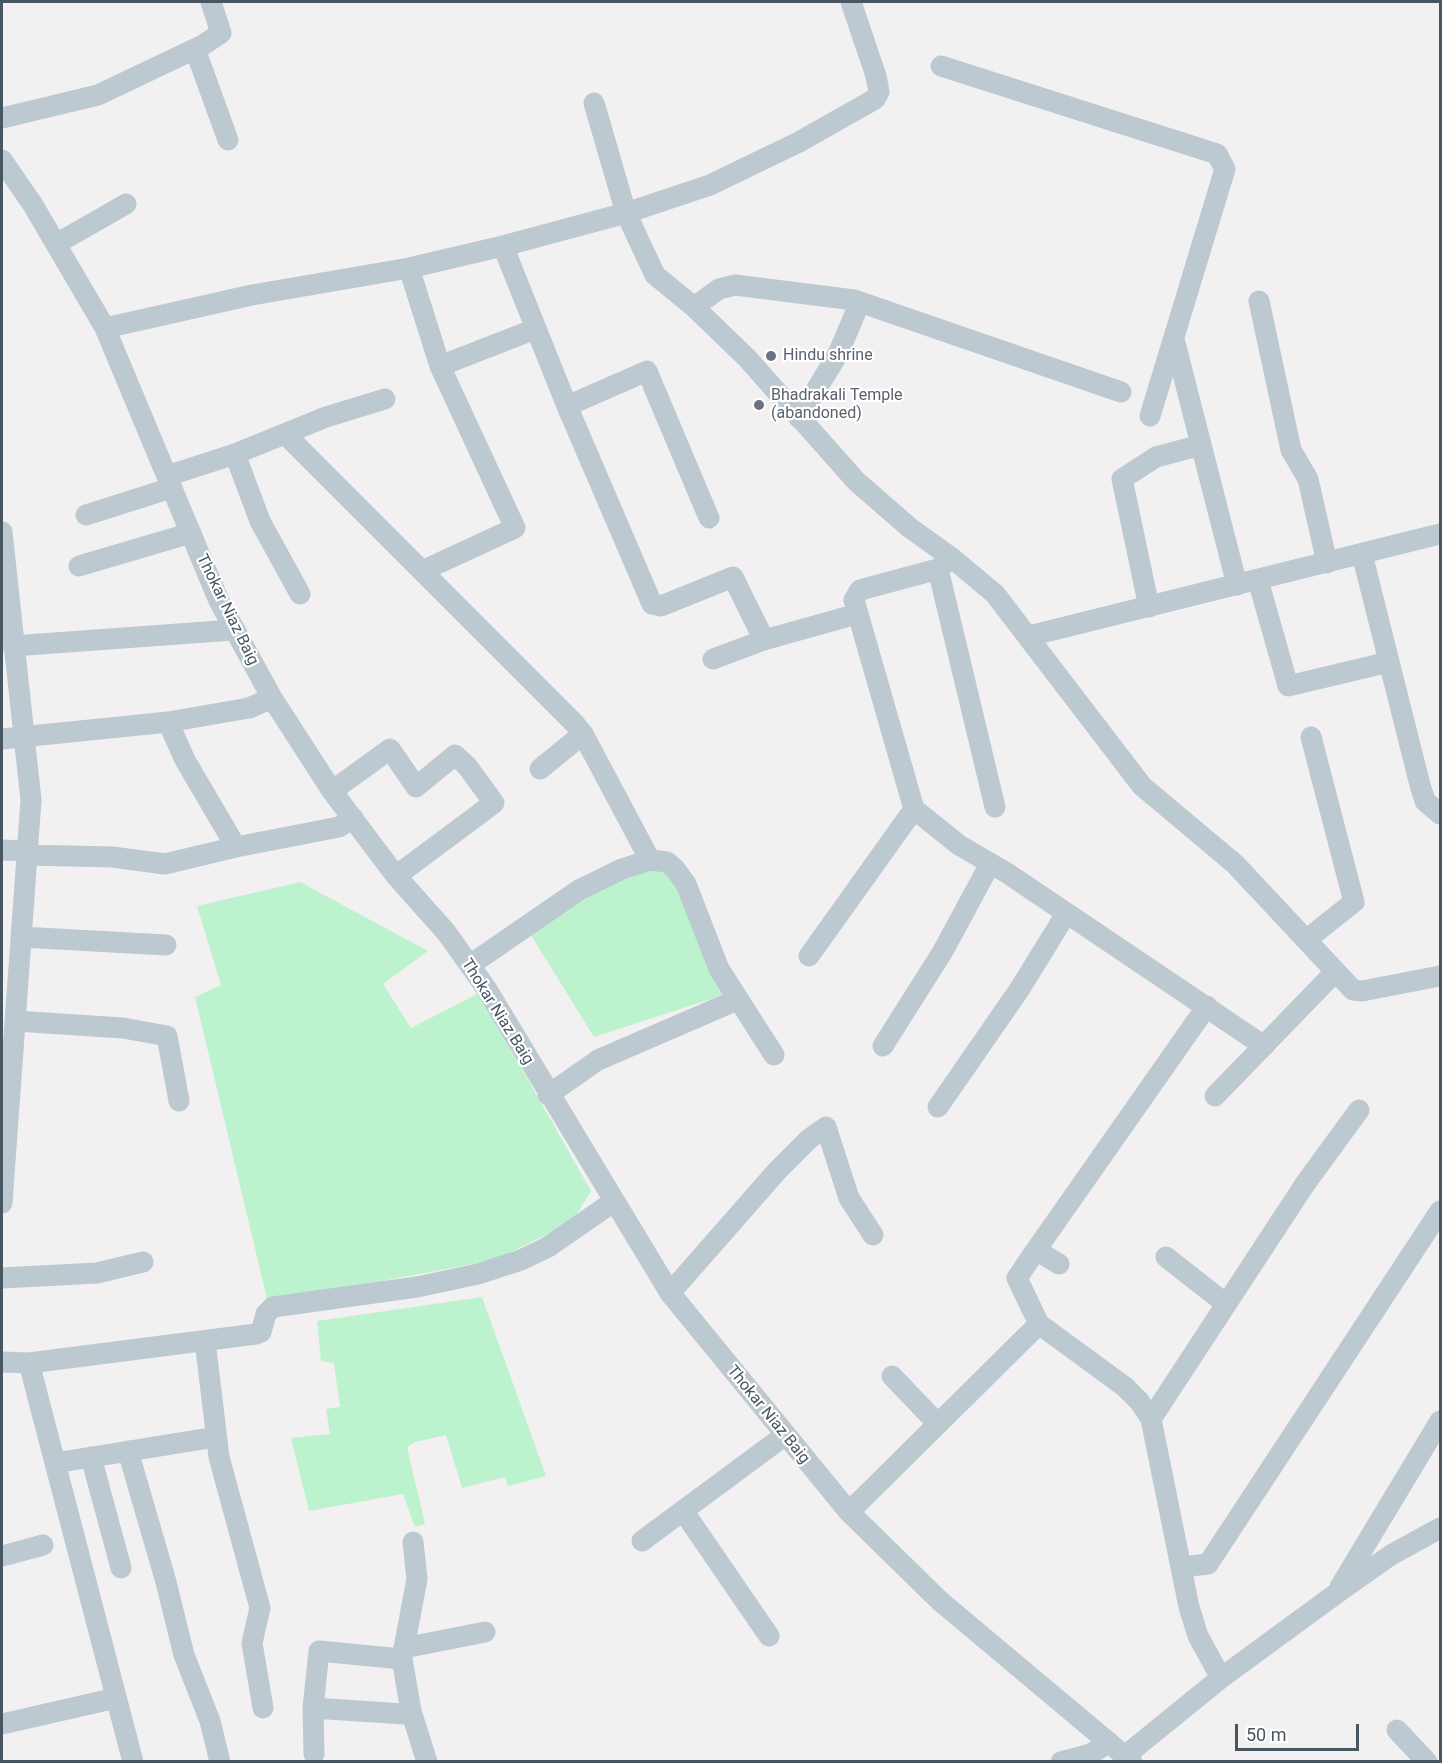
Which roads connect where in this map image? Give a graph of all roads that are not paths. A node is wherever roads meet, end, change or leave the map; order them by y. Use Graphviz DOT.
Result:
graph roads {
  1 [pos="211,2"];
  2 [pos="851,2"];
  3 [pos="195,50"];
  4 [pos="941,66"];
  5 [pos="594,103"];
  6 [pos="2,118"];
  7 [pos="228,140"];
  8 [pos="2,160"];
  9 [pos="126,204"];
  10 [pos="626,213"];
  11 [pos="56,244"];
  12 [pos="503,246"];
  13 [pos="409,268"];
  14 [pos="1259,301"];
  15 [pos="860,302"];
  16 [pos="694,307"];
  17 [pos="105,328"];
  18 [pos="536,329"];
  19 [pos="1174,338"];
  20 [pos="440,366"];
  21 [pos="1121,392"];
  22 [pos="385,399"];
  23 [pos="567,406"];
  24 [pos="1150,416"];
  25 [pos="799,418"];
  26 [pos="286,435"];
  27 [pos="1202,445"];
  28 [pos="235,454"];
  29 [pos="169,482"];
  30 [pos="86,515"];
  31 [pos="709,518"];
  32 [pos="2,531"];
  33 [pos="190,533"];
  34 [pos="1440,534"];
  35 [pos="1362,554"];
  36 [pos="945,563"];
  37 [pos="1327,563"];
  38 [pos="79,566"];
  39 [pos="422,571"];
  40 [pos="1258,580"];
  41 [pos="1238,585"];
  42 [pos="300,594"];
  43 [pos="1149,607"];
  44 [pos="857,614"];
  45 [pos="233,630"];
  46 [pos="1029,636"];
  47 [pos="764,640"];
  48 [pos="13,646"];
  49 [pos="713,659"];
  50 [pos="1389,662"];
  51 [pos="272,698"];
  52 [pos="168,722"];
  53 [pos="583,734"];
  54 [pos="23,737"];
  55 [pos="1311,737"];
  56 [pos="2,739"];
  57 [pos="540,769"];
  58 [pos="332,790"];
  59 [pos="995,807"];
  60 [pos="914,809"];
  61 [pos="1440,814"];
  62 [pos="353,818"];
  63 [pos="236,847"];
  64 [pos="2,850"];
  65 [pos="27,853"];
  66 [pos="650,860"];
  67 [pos="990,864"];
  68 [pos="396,876"];
  69 [pos="1066,914"];
  70 [pos="21,937"];
  71 [pos="1305,940"];
  72 [pos="166,945"];
  73 [pos="809,956"];
  74 [pos="470,965"];
  75 [pos="1335,972"];
  76 [pos="1440,976"];
  77 [pos="737,999"];
  78 [pos="1207,1005"];
  79 [pos="15,1021"];
  80 [pos="883,1046"];
  81 [pos="1264,1046"];
  82 [pos="774,1056"];
  83 [pos="548,1095"];
  84 [pos="1215,1096"];
  85 [pos="179,1101"];
  86 [pos="938,1107"];
  87 [pos="1359,1110"];
  88 [pos="2,1191"];
  89 [pos="613,1202"];
  90 [pos="1440,1211"];
  91 [pos="873,1235"];
  92 [pos="1036,1250"];
  93 [pos="1166,1257"];
  94 [pos="143,1262"];
  95 [pos="1059,1264"];
  96 [pos="2,1278"];
  97 [pos="670,1293"];
  98 [pos="1226,1304"];
  99 [pos="1039,1324"];
  100 [pos="205,1341"];
  101 [pos="2,1362"];
  102 [pos="29,1363"];
  103 [pos="892,1376"];
  104 [pos="1151,1419"];
  105 [pos="1440,1421"];
  106 [pos="937,1423"];
  107 [pos="216,1437"];
  108 [pos="784,1437"];
  109 [pos="128,1451"];
  110 [pos="91,1457"];
  111 [pos="55,1463"];
  112 [pos="684,1512"];
  113 [pos="849,1512"];
  114 [pos="1440,1528"];
  115 [pos="642,1541"];
  116 [pos="413,1542"];
  117 [pos="44,1545"];
  118 [pos="2,1556"];
  119 [pos="1182,1567"];
  120 [pos="121,1569"];
  121 [pos="1336,1593"];
  122 [pos="484,1632"];
  123 [pos="769,1636"];
  124 [pos="403,1654"];
  125 [pos="1221,1678"];
  126 [pos="116,1698"];
  127 [pos="262,1708"];
  128 [pos="313,1708"];
  129 [pos="411,1711"];
  130 [pos="2,1724"];
  131 [pos="1397,1730"];
  132 [pos="1109,1742"];
  133 [pos="314,1754"];
  134 [pos="1129,1758"];
  135 [pos="1440,1759"];
  136 [pos="133,1761"];
  137 [pos="220,1761"];
  138 [pos="427,1761"];
  139 [pos="1061,1761"];
  140 [pos="1427,1761"];
  141 [pos="1436,1761"];
  1 -- 3 [label="street"];
  2 -- 10 [label="street"];
  3 -- 6 [label="street"];
  3 -- 7 [label="street"];
  4 -- 19 [label="street"];
  5 -- 10 [label="street"];
  8 -- 11 [label="street, Thokar Niaz Baig"];
  9 -- 11 [label="street"];
  10 -- 12 [label="street"];
  10 -- 16 [label="street"];
  11 -- 17 [label="street, Thokar Niaz Baig"];
  12 -- 13 [label="street"];
  12 -- 18 [label="street"];
  13 -- 17 [label="street"];
  13 -- 20 [label="street"];
  14 -- 37 [label="street"];
  15 -- 16 [label="street"];
  15 -- 21 [label="street"];
  15 -- 25 [label="street"];
  16 -- 25 [label="street"];
  17 -- 29 [label="street, Thokar Niaz Baig"];
  18 -- 20 [label="street"];
  18 -- 23 [label="street"];
  19 -- 24 [label="street"];
  19 -- 27 [label="street"];
  20 -- 39 [label="street"];
  22 -- 26 [label="street"];
  23 -- 31 [label="street"];
  23 -- 47 [label="street"];
  25 -- 36 [label="street"];
  26 -- 28 [label="street"];
  26 -- 39 [label="street"];
  27 -- 41 [label="street"];
  27 -- 43 [label="street"];
  28 -- 29 [label="street"];
  28 -- 42 [label="street"];
  29 -- 30 [label="street"];
  29 -- 33 [label="street, Thokar Niaz Baig"];
  32 -- 48 [label="street"];
  33 -- 38 [label="street"];
  33 -- 45 [label="street, Thokar Niaz Baig"];
  34 -- 35 [label="street"];
  35 -- 37 [label="street"];
  35 -- 50 [label="street"];
  36 -- 44 [label="street"];
  36 -- 46 [label="street"];
  36 -- 59 [label="street"];
  37 -- 40 [label="street"];
  39 -- 53 [label="street"];
  40 -- 41 [label="street"];
  40 -- 50 [label="street"];
  41 -- 43 [label="street"];
  43 -- 46 [label="street"];
  44 -- 47 [label="street"];
  44 -- 60 [label="street"];
  45 -- 48 [label="street"];
  45 -- 51 [label="street, Thokar Niaz Baig"];
  46 -- 71 [label="street"];
  47 -- 49 [label="street"];
  48 -- 54 [label="street"];
  50 -- 61 [label="street"];
  51 -- 52 [label="street"];
  51 -- 58 [label="street, Thokar Niaz Baig"];
  52 -- 54 [label="street"];
  52 -- 63 [label="street"];
  53 -- 57 [label="street"];
  53 -- 66 [label="street"];
  54 -- 56 [label="street"];
  54 -- 65 [label="street"];
  55 -- 71 [label="street"];
  58 -- 62 [label="street, Thokar Niaz Baig"];
  58 -- 68 [label="street"];
  60 -- 67 [label="street"];
  60 -- 73 [label="street"];
  62 -- 63 [label="street"];
  62 -- 68 [label="street, Thokar Niaz Baig"];
  63 -- 65 [label="street"];
  64 -- 65 [label="street"];
  65 -- 70 [label="street"];
  66 -- 74 [label="street"];
  66 -- 77 [label="street"];
  67 -- 69 [label="street"];
  67 -- 80 [label="street"];
  68 -- 74 [label="street, Thokar Niaz Baig"];
  69 -- 78 [label="street"];
  69 -- 86 [label="street"];
  70 -- 72 [label="street"];
  70 -- 79 [label="street"];
  71 -- 75 [label="street"];
  74 -- 83 [label="street, Thokar Niaz Baig"];
  75 -- 76 [label="street"];
  75 -- 81 [label="street"];
  77 -- 82 [label="street"];
  77 -- 83 [label="street"];
  78 -- 81 [label="street"];
  78 -- 92 [label="street"];
  79 -- 85 [label="street"];
  79 -- 88 [label="street"];
  81 -- 84 [label="street"];
  83 -- 89 [label="street, Thokar Niaz Baig"];
  87 -- 98 [label="street"];
  89 -- 97 [label="street, Thokar Niaz Baig"];
  89 -- 100 [label="street"];
  90 -- 119 [label="street"];
  91 -- 97 [label="street"];
  92 -- 95 [label="street"];
  92 -- 99 [label="street"];
  93 -- 98 [label="street"];
  94 -- 96 [label="street"];
  97 -- 108 [label="street, Thokar Niaz Baig"];
  98 -- 104 [label="street"];
  99 -- 104 [label="street"];
  99 -- 106 [label="street"];
  100 -- 102 [label="street"];
  100 -- 107 [label="street"];
  101 -- 102 [label="street"];
  102 -- 111 [label="street"];
  103 -- 106 [label="street"];
  104 -- 119 [label="street"];
  105 -- 121 [label="street"];
  106 -- 113 [label="street"];
  107 -- 109 [label="street"];
  107 -- 127 [label="street"];
  108 -- 112 [label="street"];
  108 -- 113 [label="street, Thokar Niaz Baig"];
  109 -- 110 [label="street"];
  109 -- 137 [label="street"];
  110 -- 111 [label="street"];
  110 -- 120 [label="street"];
  111 -- 126 [label="street"];
  112 -- 115 [label="street"];
  112 -- 123 [label="street"];
  113 -- 132 [label="street, Thokar Niaz Baig"];
  114 -- 121 [label="street"];
  116 -- 124 [label="street"];
  117 -- 118 [label="street"];
  119 -- 125 [label="street"];
  121 -- 125 [label="street"];
  122 -- 124 [label="street"];
  124 -- 128 [label="street"];
  124 -- 129 [label="street"];
  125 -- 134 [label="street"];
  126 -- 130 [label="street"];
  126 -- 136 [label="street"];
  128 -- 129 [label="street"];
  128 -- 133 [label="street"];
  129 -- 138 [label="street"];
  131 -- 140 [label="street"];
  132 -- 134 [label="street, Thokar Niaz Baig"];
  132 -- 139 [label="street"];
  135 -- 141 [label="street"];
}
